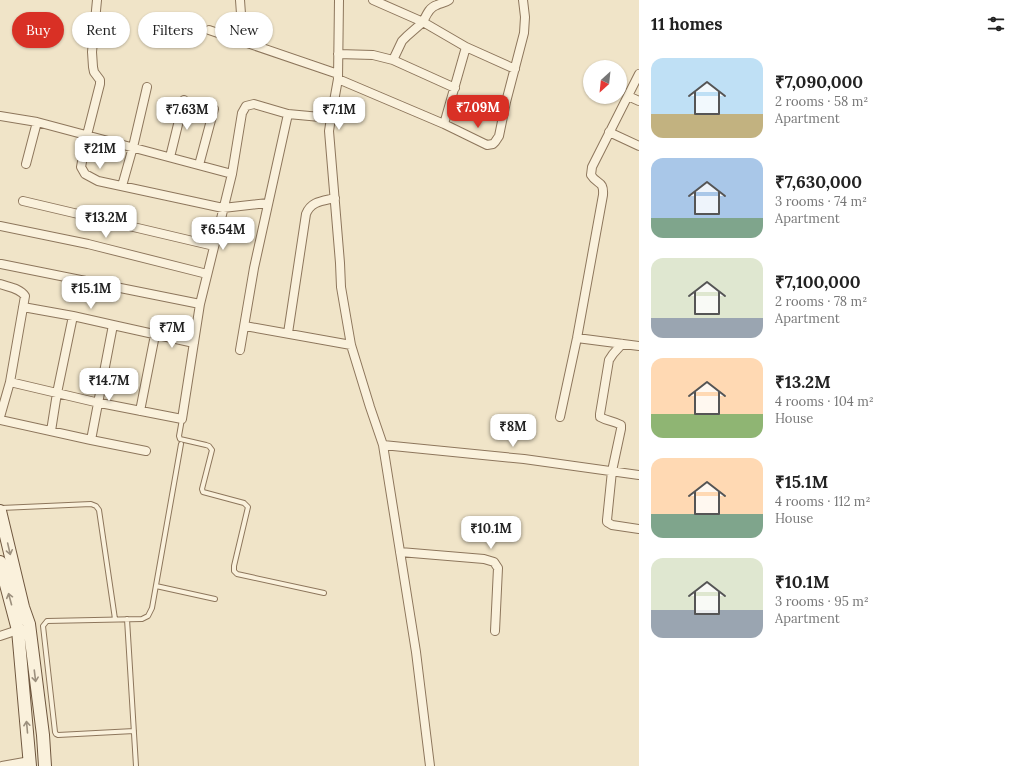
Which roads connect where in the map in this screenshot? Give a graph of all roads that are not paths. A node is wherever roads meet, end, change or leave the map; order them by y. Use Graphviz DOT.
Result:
graph roads {
  1 [pos="97,0"];
  2 [pos="240,0"];
  3 [pos="339,0"];
  4 [pos="373,0"];
  5 [pos="449,0"];
  6 [pos="523,0"];
  7 [pos="241,12"];
  8 [pos="423,22"];
  9 [pos="209,30"];
  10 [pos="215,32"];
  11 [pos="466,47"];
  12 [pos="260,48"];
  13 [pos="338,54"];
  14 [pos="393,60"];
  15 [pos="515,69"];
  16 [pos="639,74"];
  17 [pos="338,76"];
  18 [pos="147,87"];
  19 [pos="455,88"];
  20 [pos="628,96"];
  21 [pos="184,100"];
  22 [pos="639,101"];
  23 [pos="214,109"];
  24 [pos="288,114"];
  25 [pos="0,118"];
  26 [pos="331,118"];
  27 [pos="37,122"];
  28 [pos="444,124"];
  29 [pos="609,132"];
  30 [pos="87,135"];
  31 [pos="639,146"];
  32 [pos="133,147"];
  33 [pos="170,157"];
  34 [pos="26,164"];
  35 [pos="199,165"];
  36 [pos="232,174"];
  37 [pos="122,186"];
  38 [pos="334,198"];
  39 [pos="23,201"];
  40 [pos="268,203"];
  41 [pos="223,208"];
  42 [pos="0,226"];
  43 [pos="214,246"];
  44 [pos="1,264"];
  45 [pos="207,274"];
  46 [pos="0,284"];
  47 [pos="200,304"];
  48 [pos="23,307"];
  49 [pos="74,316"];
  50 [pos="113,325"];
  51 [pos="245,326"];
  52 [pos="288,333"];
  53 [pos="155,335"];
  54 [pos="577,338"];
  55 [pos="194,343"];
  56 [pos="622,344"];
  57 [pos="351,345"];
  58 [pos="639,346"];
  59 [pos="240,350"];
  60 [pos="10,382"];
  61 [pos="57,393"];
  62 [pos="98,402"];
  63 [pos="140,411"];
  64 [pos="0,417"];
  65 [pos="560,417"];
  66 [pos="0,420"];
  67 [pos="182,420"];
  68 [pos="51,431"];
  69 [pos="91,440"];
  70 [pos="181,444"];
  71 [pos="383,445"];
  72 [pos="146,451"];
  73 [pos="612,471"];
  74 [pos="639,475"];
  75 [pos="0,510"];
  76 [pos="639,529"];
  77 [pos="400,552"];
  78 [pos="0,562"];
  79 [pos="156,586"];
  80 [pos="324,593"];
  81 [pos="216,599"];
  82 [pos="115,619"];
  83 [pos="127,619"];
  84 [pos="18,630"];
  85 [pos="495,631"];
  86 [pos="0,636"];
  87 [pos="134,731"];
  88 [pos="30,764"];
  89 [pos="2,766"];
  90 [pos="45,766"];
  91 [pos="136,766"];
  92 [pos="430,766"];
  1 -- 30 [label="street"];
  2 -- 7 [label="street"];
  3 -- 13 [label="street"];
  4 -- 8 [label="street"];
  5 -- 8 [label="street"];
  6 -- 15 [label="street"];
  8 -- 11 [label="street"];
  8 -- 14 [label="street"];
  9 -- 10 [label="street"];
  11 -- 15 [label="street"];
  11 -- 19 [label="street"];
  12 -- 17 [label="street"];
  13 -- 14 [label="street"];
  13 -- 17 [label="street"];
  14 -- 19 [label="street"];
  15 -- 28 [label="street"];
  16 -- 20 [label="street"];
  17 -- 26 [label="street"];
  17 -- 28 [label="street"];
  18 -- 32 [label="street"];
  19 -- 28 [label="street"];
  20 -- 22 [label="street"];
  20 -- 29 [label="street"];
  21 -- 33 [label="street"];
  23 -- 35 [label="street"];
  24 -- 26 [label="street"];
  24 -- 36 [label="street"];
  24 -- 40 [label="street"];
  25 -- 27 [label="street"];
  26 -- 38 [label="street"];
  27 -- 30 [label="street"];
  27 -- 34 [label="street"];
  29 -- 31 [label="street"];
  29 -- 54 [label="street"];
  30 -- 32 [label="street"];
  30 -- 37 [label="street"];
  32 -- 33 [label="street"];
  32 -- 37 [label="street"];
  33 -- 35 [label="street"];
  35 -- 36 [label="street"];
  36 -- 41 [label="street"];
  37 -- 41 [label="street"];
  38 -- 52 [label="street"];
  38 -- 57 [label="street"];
  39 -- 43 [label="street"];
  40 -- 41 [label="street"];
  40 -- 51 [label="street"];
  41 -- 43 [label="street"];
  42 -- 45 [label="street"];
  43 -- 45 [label="street"];
  44 -- 47 [label="street"];
  45 -- 47 [label="street"];
  46 -- 48 [label="street"];
  47 -- 55 [label="street"];
  48 -- 49 [label="street"];
  48 -- 60 [label="street"];
  49 -- 50 [label="street"];
  49 -- 61 [label="street"];
  50 -- 53 [label="street"];
  50 -- 62 [label="street"];
  51 -- 52 [label="street"];
  51 -- 59 [label="street"];
  52 -- 57 [label="street"];
  53 -- 55 [label="street"];
  53 -- 63 [label="street"];
  54 -- 56 [label="street"];
  54 -- 65 [label="street"];
  55 -- 67 [label="street"];
  56 -- 58 [label="street"];
  56 -- 73 [label="street"];
  57 -- 71 [label="street"];
  60 -- 61 [label="street"];
  60 -- 64 [label="street"];
  61 -- 62 [label="street"];
  61 -- 68 [label="street"];
  62 -- 63 [label="street"];
  62 -- 69 [label="street"];
  63 -- 67 [label="street"];
  66 -- 68 [label="street"];
  67 -- 80 [label="lane"];
  68 -- 69 [label="street"];
  69 -- 72 [label="street"];
  70 -- 79 [label="lane"];
  71 -- 73 [label="street"];
  71 -- 77 [label="street"];
  73 -- 74 [label="street"];
  73 -- 76 [label="street"];
  75 -- 82 [label="lane"];
  75 -- 90 [label="street, one-way"];
  77 -- 85 [label="street"];
  77 -- 92 [label="street"];
  84 -- 78 [label="street, one-way"];
  79 -- 81 [label="lane"];
  79 -- 83 [label="lane"];
  82 -- 83 [label="lane"];
  82 -- 87 [label="lane"];
  83 -- 87 [label="lane"];
  84 -- 86 [label="street"];
  88 -- 84 [label="street, one-way"];
  87 -- 91 [label="lane"];
  88 -- 89 [label="street"];
}
